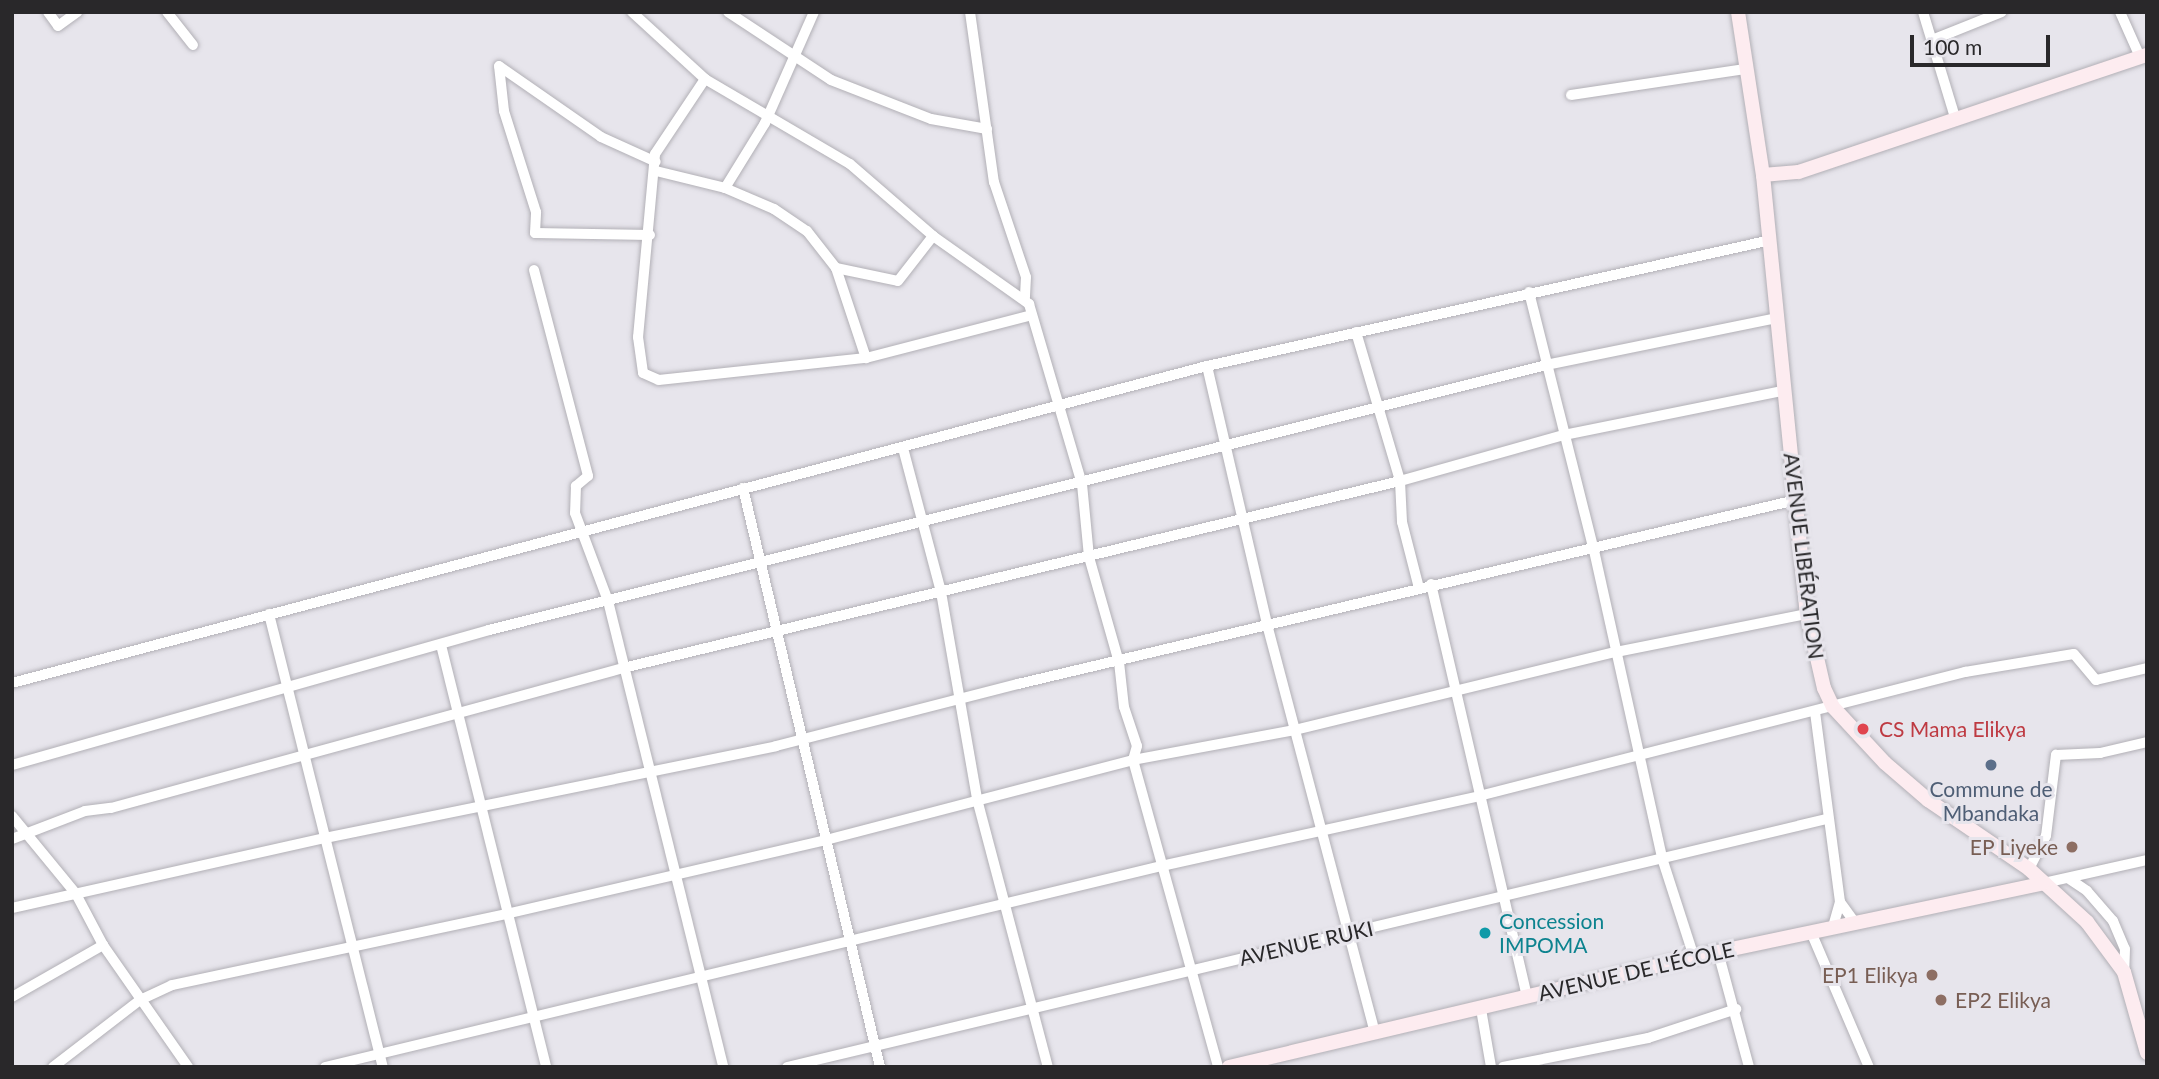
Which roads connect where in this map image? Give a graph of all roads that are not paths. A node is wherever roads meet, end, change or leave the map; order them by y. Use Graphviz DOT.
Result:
graph roads {
  1 [pos="48,12"];
  2 [pos="77,12"];
  3 [pos="167,12"];
  4 [pos="632,12"];
  5 [pos="652,12"];
  6 [pos="728,12"];
  7 [pos="814,12"];
  8 [pos="970,12"];
  9 [pos="1738,12"];
  10 [pos="1923,12"];
  11 [pos="2002,12"];
  12 [pos="2120,12"];
  13 [pos="645,22"];
  14 [pos="1932,40"];
  15 [pos="193,45"];
  16 [pos="2143,56"];
  17 [pos="794,57"];
  18 [pos="1745,69"];
  19 [pos="705,79"];
  20 [pos="1571,95"];
  21 [pos="1955,117"];
  22 [pos="765,118"];
  23 [pos="987,130"];
  24 [pos="656,166"];
  25 [pos="1763,174"];
  26 [pos="724,188"];
  27 [pos="650,235"];
  28 [pos="933,236"];
  29 [pos="1766,241"];
  30 [pos="836,268"];
  31 [pos="534,270"];
  32 [pos="1529,292"];
  33 [pos="1025,298"];
  34 [pos="1032,315"];
  35 [pos="1776,318"];
  36 [pos="1356,332"];
  37 [pos="866,358"];
  38 [pos="1546,365"];
  39 [pos="1207,366"];
  40 [pos="1783,391"];
  41 [pos="1061,408"];
  42 [pos="1382,410"];
  43 [pos="1564,435"];
  44 [pos="903,448"];
  45 [pos="1225,448"];
  46 [pos="1401,481"];
  47 [pos="1082,484"];
  48 [pos="743,488"];
  49 [pos="1796,500"];
  50 [pos="1240,518"];
  51 [pos="922,523"];
  52 [pos="581,535"];
  53 [pos="1593,547"];
  54 [pos="1089,556"];
  55 [pos="762,563"];
  56 [pos="1425,586"];
  57 [pos="941,592"];
  58 [pos="608,601"];
  59 [pos="269,614"];
  60 [pos="1807,614"];
  61 [pos="1268,628"];
  62 [pos="779,632"];
  63 [pos="441,645"];
  64 [pos="1616,652"];
  65 [pos="1119,662"];
  66 [pos="623,668"];
  67 [pos="2147,668"];
  68 [pos="12,683"];
  69 [pos="289,687"];
  70 [pos="1454,691"];
  71 [pos="958,699"];
  72 [pos="1833,708"];
  73 [pos="460,710"];
  74 [pos="1815,712"];
  75 [pos="1295,730"];
  76 [pos="802,739"];
  77 [pos="2147,742"];
  78 [pos="1636,754"];
  79 [pos="305,756"];
  80 [pos="1133,760"];
  81 [pos="12,765"];
  82 [pos="648,771"];
  83 [pos="1479,796"];
  84 [pos="977,799"];
  85 [pos="483,805"];
  86 [pos="12,816"];
  87 [pos="1826,819"];
  88 [pos="1322,830"];
  89 [pos="24,835"];
  90 [pos="325,838"];
  91 [pos="12,839"];
  92 [pos="826,840"];
  93 [pos="1662,858"];
  94 [pos="2147,860"];
  95 [pos="1166,865"];
  96 [pos="2029,869"];
  97 [pos="674,874"];
  98 [pos="2068,878"];
  99 [pos="2044,883"];
  100 [pos="76,894"];
  101 [pos="1504,897"];
  102 [pos="1840,902"];
  103 [pos="1005,903"];
  104 [pos="12,908"];
  105 [pos="506,914"];
  106 [pos="1854,921"];
  107 [pos="1833,926"];
  108 [pos="1811,932"];
  109 [pos="1349,933"];
  110 [pos="849,940"];
  111 [pos="103,945"];
  112 [pos="350,945"];
  113 [pos="1718,952"];
  114 [pos="1694,957"];
  115 [pos="1190,970"];
  116 [pos="2124,972"];
  117 [pos="699,979"];
  118 [pos="1527,996"];
  119 [pos="12,997"];
  120 [pos="140,1000"];
  121 [pos="1033,1008"];
  122 [pos="1481,1009"];
  123 [pos="1736,1009"];
  124 [pos="532,1016"];
  125 [pos="2142,1016"];
  126 [pos="1375,1032"];
  127 [pos="872,1046"];
  128 [pos="380,1052"];
  129 [pos="2147,1053"];
  130 [pos="1287,1060"];
  131 [pos="52,1067"];
  132 [pos="188,1067"];
  133 [pos="325,1067"];
  134 [pos="383,1067"];
  135 [pos="546,1067"];
  136 [pos="723,1067"];
  137 [pos="787,1067"];
  138 [pos="880,1067"];
  139 [pos="1048,1067"];
  140 [pos="1218,1067"];
  141 [pos="1229,1067"];
  142 [pos="1491,1067"];
  143 [pos="1503,1067"];
  144 [pos="1749,1067"];
  145 [pos="1869,1067"];
  1 -- 2 [label="street"];
  3 -- 15 [label="street"];
  4 -- 13 [label="street"];
  5 -- 13 [label="street"];
  6 -- 17 [label="street"];
  7 -- 17 [label="street"];
  8 -- 23 [label="street"];
  9 -- 18 [label="street, AVENUE LIBÉRATION"];
  10 -- 14 [label="street"];
  11 -- 14 [label="street"];
  12 -- 16 [label="street"];
  13 -- 19 [label="street"];
  14 -- 21 [label="street"];
  16 -- 21 [label="street"];
  17 -- 22 [label="street"];
  17 -- 23 [label="street"];
  18 -- 20 [label="street"];
  18 -- 25 [label="street, AVENUE LIBÉRATION"];
  19 -- 22 [label="street"];
  19 -- 24 [label="street"];
  21 -- 25 [label="street"];
  22 -- 26 [label="street"];
  22 -- 28 [label="street"];
  23 -- 33 [label="street"];
  24 -- 26 [label="street"];
  24 -- 27 [label="street"];
  24 -- 27 [label="street"];
  25 -- 29 [label="street, AVENUE LIBÉRATION"];
  26 -- 30 [label="street"];
  27 -- 37 [label="street"];
  28 -- 30 [label="street"];
  28 -- 33 [label="street"];
  29 -- 32 [label="street"];
  29 -- 35 [label="street, AVENUE LIBÉRATION"];
  30 -- 37 [label="street"];
  31 -- 52 [label="street"];
  32 -- 36 [label="street"];
  32 -- 38 [label="street"];
  33 -- 34 [label="street"];
  34 -- 37 [label="street"];
  34 -- 41 [label="street"];
  35 -- 38 [label="street"];
  35 -- 40 [label="street, AVENUE LIBÉRATION"];
  36 -- 39 [label="street"];
  36 -- 42 [label="street"];
  38 -- 42 [label="street"];
  38 -- 43 [label="street"];
  39 -- 41 [label="street"];
  39 -- 45 [label="street"];
  40 -- 43 [label="street"];
  40 -- 49 [label="street, AVENUE LIBÉRATION"];
  41 -- 44 [label="street"];
  41 -- 47 [label="street"];
  42 -- 45 [label="street"];
  42 -- 46 [label="street"];
  43 -- 46 [label="street"];
  43 -- 53 [label="street"];
  44 -- 48 [label="street"];
  44 -- 51 [label="street"];
  45 -- 47 [label="street"];
  45 -- 50 [label="street"];
  46 -- 50 [label="street"];
  46 -- 56 [label="street"];
  47 -- 51 [label="street"];
  47 -- 54 [label="street"];
  48 -- 52 [label="street"];
  48 -- 55 [label="street"];
  49 -- 53 [label="street"];
  49 -- 60 [label="street, AVENUE LIBÉRATION"];
  50 -- 54 [label="street"];
  50 -- 61 [label="street"];
  51 -- 55 [label="street"];
  51 -- 57 [label="street"];
  52 -- 58 [label="street"];
  52 -- 59 [label="street"];
  53 -- 56 [label="street"];
  53 -- 64 [label="street"];
  54 -- 57 [label="street"];
  54 -- 65 [label="street"];
  55 -- 58 [label="street"];
  55 -- 62 [label="street"];
  56 -- 61 [label="street"];
  56 -- 70 [label="street"];
  57 -- 62 [label="street"];
  57 -- 71 [label="street"];
  58 -- 63 [label="street"];
  58 -- 66 [label="street"];
  59 -- 68 [label="street"];
  59 -- 69 [label="street"];
  60 -- 64 [label="street"];
  60 -- 72 [label="street, AVENUE LIBÉRATION"];
  61 -- 65 [label="street"];
  61 -- 75 [label="street"];
  62 -- 66 [label="street"];
  62 -- 76 [label="street"];
  63 -- 69 [label="street"];
  63 -- 73 [label="street"];
  64 -- 70 [label="street"];
  64 -- 78 [label="street"];
  65 -- 71 [label="street"];
  65 -- 80 [label="street"];
  66 -- 73 [label="street"];
  66 -- 82 [label="street"];
  67 -- 72 [label="street"];
  69 -- 79 [label="street"];
  69 -- 81 [label="street"];
  70 -- 75 [label="street"];
  70 -- 83 [label="street"];
  71 -- 76 [label="street"];
  71 -- 84 [label="street"];
  72 -- 74 [label="street"];
  72 -- 96 [label="street, AVENUE LIBÉRATION"];
  73 -- 79 [label="street"];
  73 -- 85 [label="street"];
  74 -- 78 [label="street"];
  74 -- 87 [label="street"];
  75 -- 80 [label="street"];
  75 -- 88 [label="street"];
  76 -- 82 [label="street"];
  76 -- 92 [label="street"];
  77 -- 96 [label="street"];
  78 -- 83 [label="street"];
  78 -- 93 [label="street"];
  79 -- 89 [label="street"];
  79 -- 90 [label="street"];
  80 -- 84 [label="street"];
  80 -- 95 [label="street"];
  82 -- 85 [label="street"];
  82 -- 97 [label="street"];
  83 -- 88 [label="street"];
  83 -- 101 [label="street"];
  84 -- 92 [label="street"];
  84 -- 103 [label="street"];
  85 -- 90 [label="street"];
  85 -- 105 [label="street"];
  86 -- 89 [label="street"];
  87 -- 93 [label="street, AVENUE RUKI"];
  87 -- 102 [label="street"];
  88 -- 95 [label="street"];
  88 -- 109 [label="street"];
  89 -- 91 [label="street"];
  89 -- 100 [label="street"];
  90 -- 100 [label="street"];
  90 -- 112 [label="street"];
  92 -- 97 [label="street"];
  92 -- 110 [label="street"];
  93 -- 101 [label="street, AVENUE RUKI"];
  93 -- 114 [label="street"];
  94 -- 98 [label="street"];
  95 -- 103 [label="street"];
  95 -- 115 [label="street"];
  96 -- 99 [label="street, AVENUE LIBÉRATION"];
  97 -- 105 [label="street"];
  97 -- 117 [label="street"];
  98 -- 99 [label="street"];
  98 -- 116 [label="street"];
  99 -- 106 [label="street, AVENUE DE L'ÉCOLE"];
  99 -- 116 [label="street, AVENUE LIBÉRATION"];
  100 -- 104 [label="street"];
  100 -- 111 [label="street"];
  101 -- 109 [label="street, AVENUE RUKI"];
  101 -- 118 [label="street"];
  102 -- 106 [label="street"];
  102 -- 107 [label="street"];
  103 -- 110 [label="street"];
  103 -- 121 [label="street"];
  105 -- 112 [label="street"];
  105 -- 124 [label="street"];
  106 -- 107 [label="street, AVENUE DE L'ÉCOLE"];
  107 -- 108 [label="street, AVENUE DE L'ÉCOLE"];
  108 -- 113 [label="street, AVENUE DE L'ÉCOLE"];
  108 -- 145 [label="street"];
  109 -- 115 [label="street, AVENUE RUKI"];
  109 -- 126 [label="street"];
  110 -- 117 [label="street"];
  110 -- 127 [label="street"];
  111 -- 119 [label="street"];
  111 -- 120 [label="street"];
  112 -- 120 [label="street"];
  112 -- 128 [label="street"];
  113 -- 114 [label="street, AVENUE DE L'ÉCOLE"];
  113 -- 123 [label="street"];
  114 -- 118 [label="street, AVENUE DE L'ÉCOLE"];
  115 -- 121 [label="street, AVENUE RUKI"];
  115 -- 140 [label="street"];
  116 -- 125 [label="street, AVENUE LIBÉRATION"];
  117 -- 124 [label="street"];
  117 -- 136 [label="street"];
  118 -- 122 [label="street, AVENUE DE L'ÉCOLE"];
  120 -- 131 [label="street"];
  120 -- 132 [label="street"];
  121 -- 127 [label="street, AVENUE RUKI"];
  121 -- 139 [label="street"];
  122 -- 126 [label="street, AVENUE DE L'ÉCOLE"];
  122 -- 142 [label="street"];
  123 -- 143 [label="street"];
  123 -- 144 [label="street"];
  124 -- 128 [label="street"];
  124 -- 135 [label="street"];
  125 -- 129 [label="street, AVENUE LIBÉRATION"];
  126 -- 130 [label="street, AVENUE DE L'ÉCOLE"];
  127 -- 137 [label="street, AVENUE RUKI"];
  127 -- 138 [label="street"];
  128 -- 133 [label="street"];
  128 -- 134 [label="street"];
  130 -- 141 [label="street, AVENUE DE L'ÉCOLE"];
}
